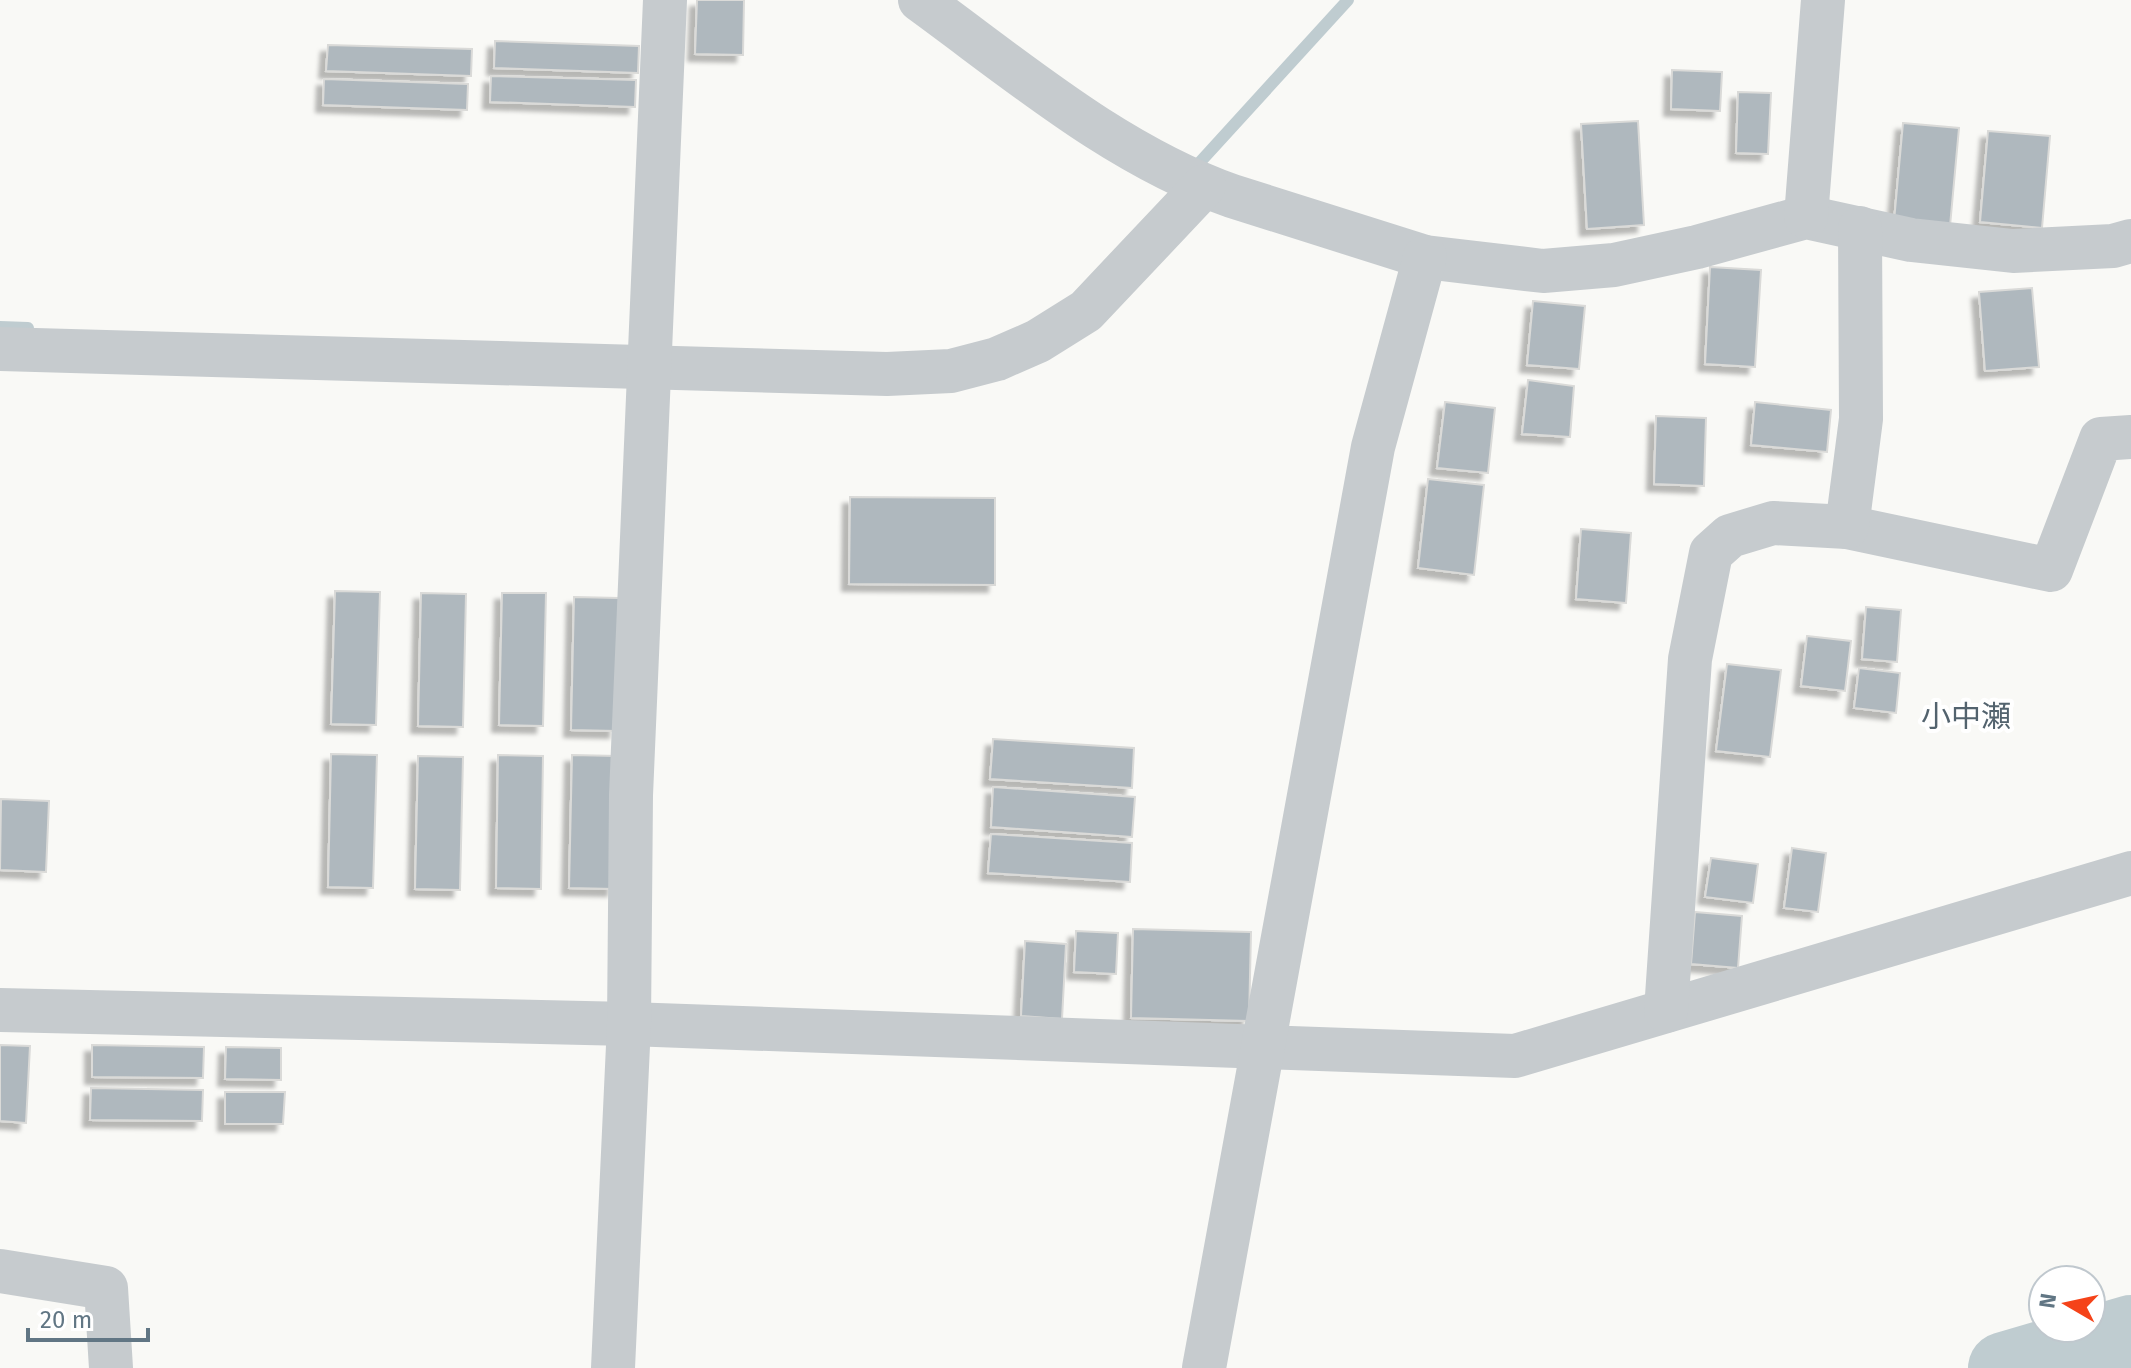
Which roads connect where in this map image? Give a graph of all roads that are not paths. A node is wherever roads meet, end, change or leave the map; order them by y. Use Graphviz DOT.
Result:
graph roads {
  1 [pos="665,0"];
  2 [pos="920,0"];
  3 [pos="1823,0"];
  4 [pos="1204,186"];
  5 [pos="1806,217"];
  6 [pos="1860,228"];
  7 [pos="2131,241"];
  8 [pos="1425,257"];
  9 [pos="0,349"];
  10 [pos="651,368"];
  11 [pos="2131,437"];
  12 [pos="1847,527"];
  13 [pos="2131,873"];
  14 [pos="0,1010"];
  15 [pos="1666,1011"];
  16 [pos="629,1024"];
  17 [pos="1263,1048"];
  18 [pos="0,1271"];
  19 [pos="111,1368"];
  20 [pos="613,1368"];
  21 [pos="1204,1368"];
  1 -- 10 [label="street"];
  2 -- 4 [label="street"];
  3 -- 5 [label="street"];
  4 -- 8 [label="street"];
  4 -- 10 [label="street"];
  5 -- 6 [label="street"];
  5 -- 8 [label="street"];
  6 -- 7 [label="street"];
  6 -- 12 [label="street"];
  8 -- 17 [label="street"];
  9 -- 10 [label="street"];
  10 -- 16 [label="street"];
  11 -- 12 [label="street"];
  12 -- 15 [label="street"];
  13 -- 15 [label="street"];
  14 -- 16 [label="street"];
  15 -- 17 [label="street"];
  16 -- 17 [label="street"];
  16 -- 20 [label="street"];
  17 -- 21 [label="street"];
  18 -- 19 [label="street"];
}
